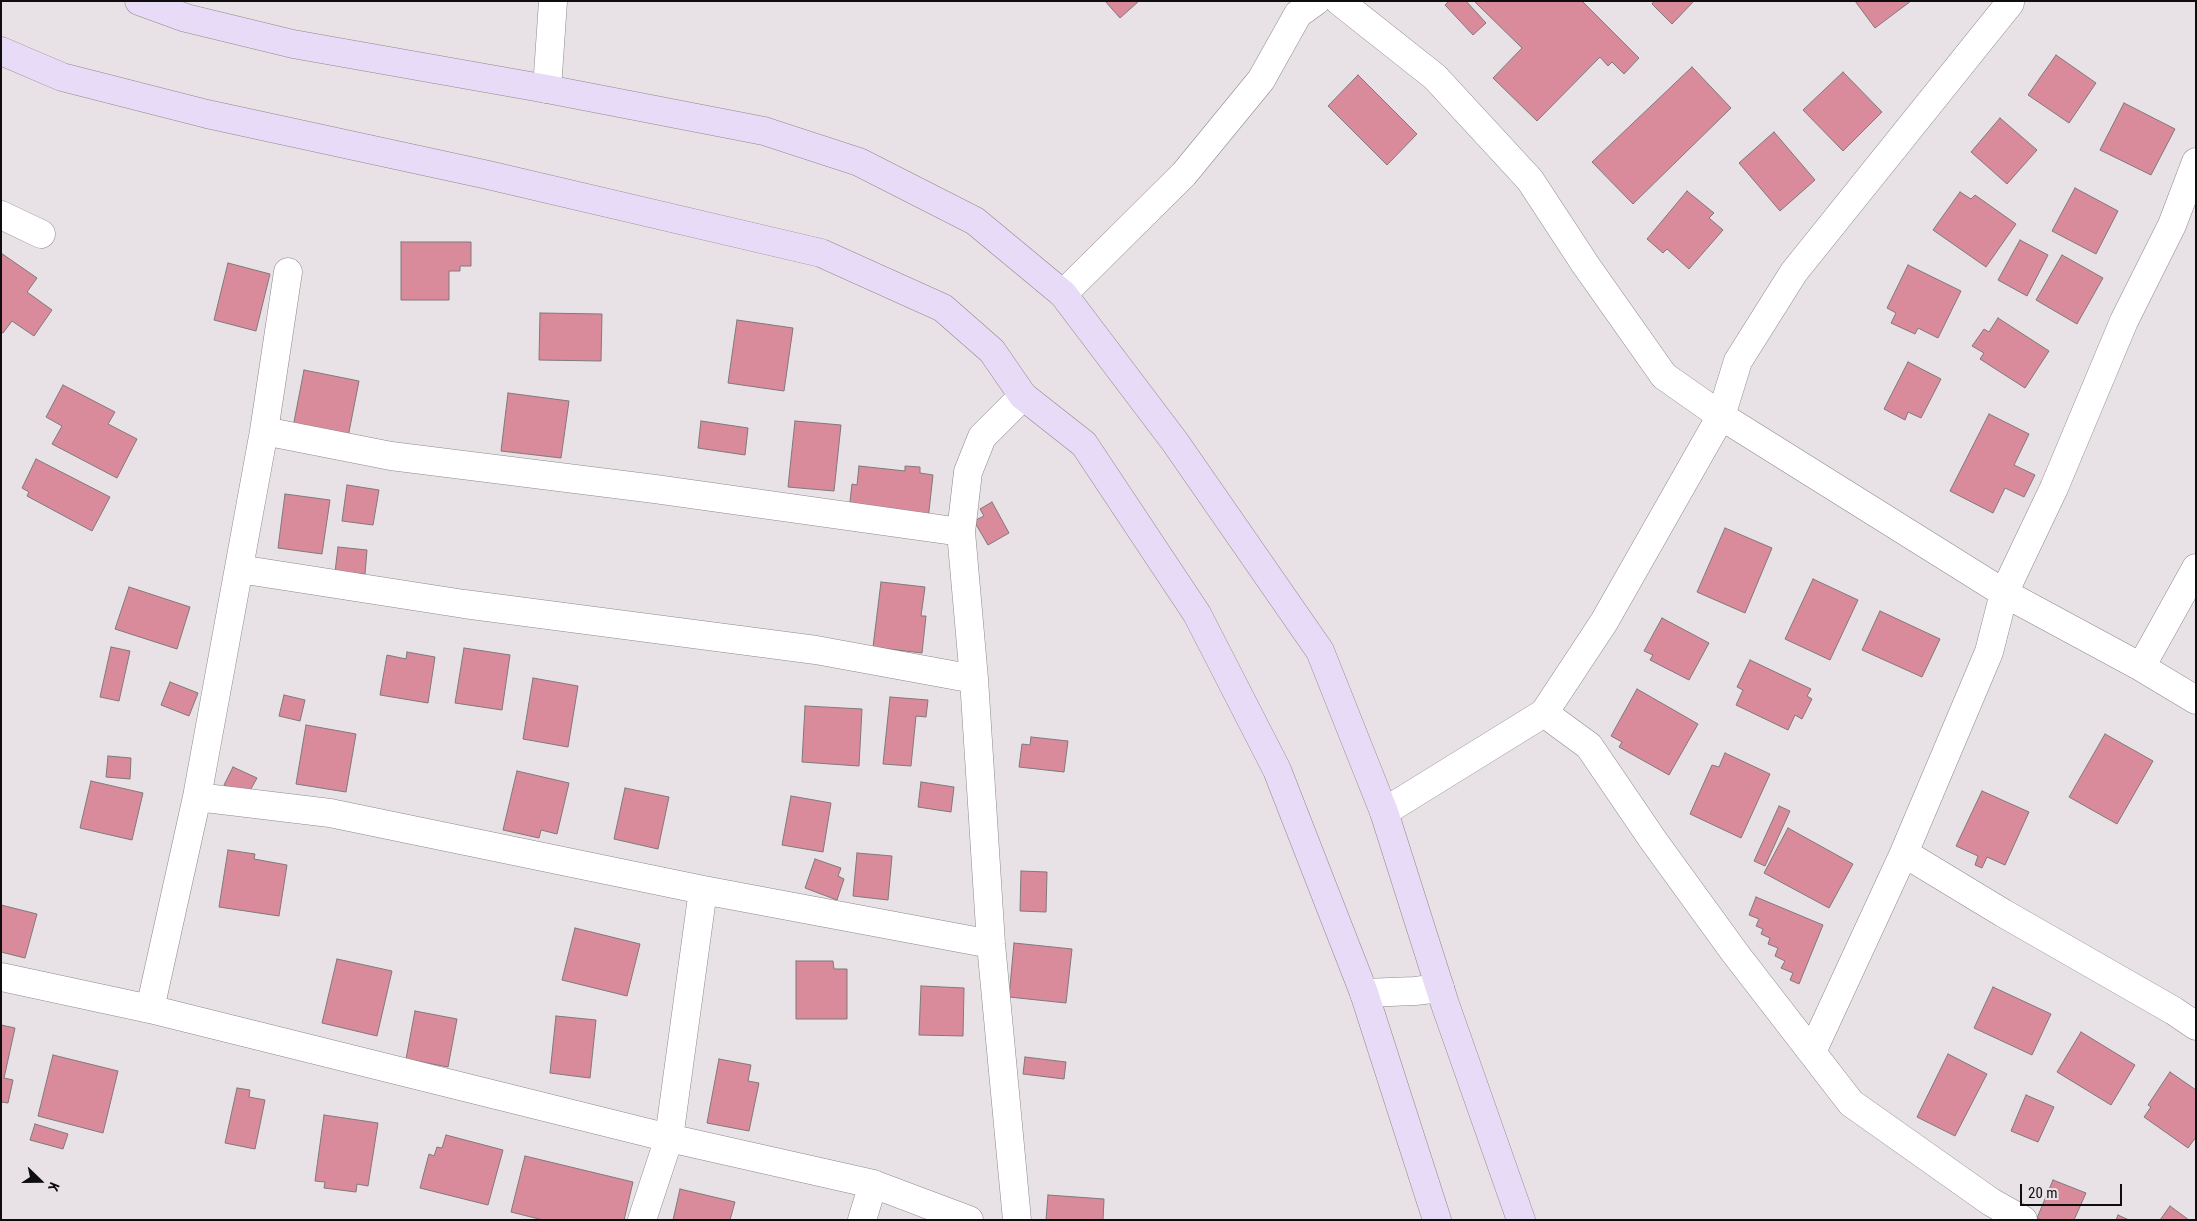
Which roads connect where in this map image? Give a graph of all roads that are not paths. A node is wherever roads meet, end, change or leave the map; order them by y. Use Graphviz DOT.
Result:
graph roads {
  1 [pos="138,1"];
  2 [pos="553,1"];
  3 [pos="1316,1"];
  4 [pos="1339,1"];
  5 [pos="2010,3"];
  6 [pos="1,51"];
  7 [pos="547,89"];
  8 [pos="2196,162"];
  9 [pos="1,215"];
  10 [pos="41,234"];
  11 [pos="288,272"];
  12 [pos="1063,294"];
  13 [pos="1023,396"];
  14 [pos="1721,416"];
  15 [pos="264,430"];
  16 [pos="961,532"];
  17 [pos="2196,568"];
  18 [pos="239,569"];
  19 [pos="2004,593"];
  20 [pos="2141,667"];
  21 [pos="974,679"];
  22 [pos="2196,700"];
  23 [pos="1544,713"];
  24 [pos="197,797"];
  25 [pos="1384,812"];
  26 [pos="1904,853"];
  27 [pos="703,890"];
  28 [pos="991,944"];
  29 [pos="1,977"];
  30 [pos="1440,988"];
  31 [pos="1364,993"];
  32 [pos="150,1009"];
  33 [pos="2196,1026"];
  34 [pos="1812,1052"];
  35 [pos="668,1138"];
  36 [pos="873,1184"];
  37 [pos="642,1220"];
  38 [pos="862,1220"];
  39 [pos="969,1220"];
  40 [pos="1017,1220"];
  41 [pos="1437,1220"];
  42 [pos="1521,1220"];
  43 [pos="2023,1220"];
  1 -- 7 [label="street"];
  2 -- 7 [label="street"];
  3 -- 12 [label="street"];
  4 -- 14 [label="street"];
  5 -- 14 [label="street"];
  6 -- 13 [label="street"];
  7 -- 12 [label="street"];
  8 -- 19 [label="street"];
  9 -- 10 [label="street"];
  11 -- 15 [label="street"];
  12 -- 25 [label="street"];
  13 -- 16 [label="street"];
  13 -- 31 [label="street"];
  14 -- 19 [label="street"];
  14 -- 23 [label="street"];
  15 -- 16 [label="street"];
  15 -- 18 [label="street"];
  16 -- 21 [label="street"];
  17 -- 20 [label="street"];
  18 -- 21 [label="street"];
  18 -- 24 [label="street"];
  19 -- 20 [label="street"];
  19 -- 26 [label="street"];
  20 -- 22 [label="street"];
  21 -- 28 [label="street"];
  23 -- 25 [label="street"];
  23 -- 34 [label="street"];
  24 -- 27 [label="street"];
  24 -- 32 [label="street"];
  25 -- 30 [label="street"];
  26 -- 33 [label="street"];
  26 -- 34 [label="street"];
  27 -- 28 [label="street"];
  27 -- 35 [label="street"];
  28 -- 40 [label="street"];
  29 -- 32 [label="street"];
  30 -- 31 [label="street"];
  30 -- 42 [label="street"];
  31 -- 41 [label="street"];
  32 -- 35 [label="street"];
  34 -- 43 [label="street"];
  35 -- 36 [label="street"];
  35 -- 37 [label="street"];
  36 -- 38 [label="street"];
  36 -- 39 [label="street"];
}
